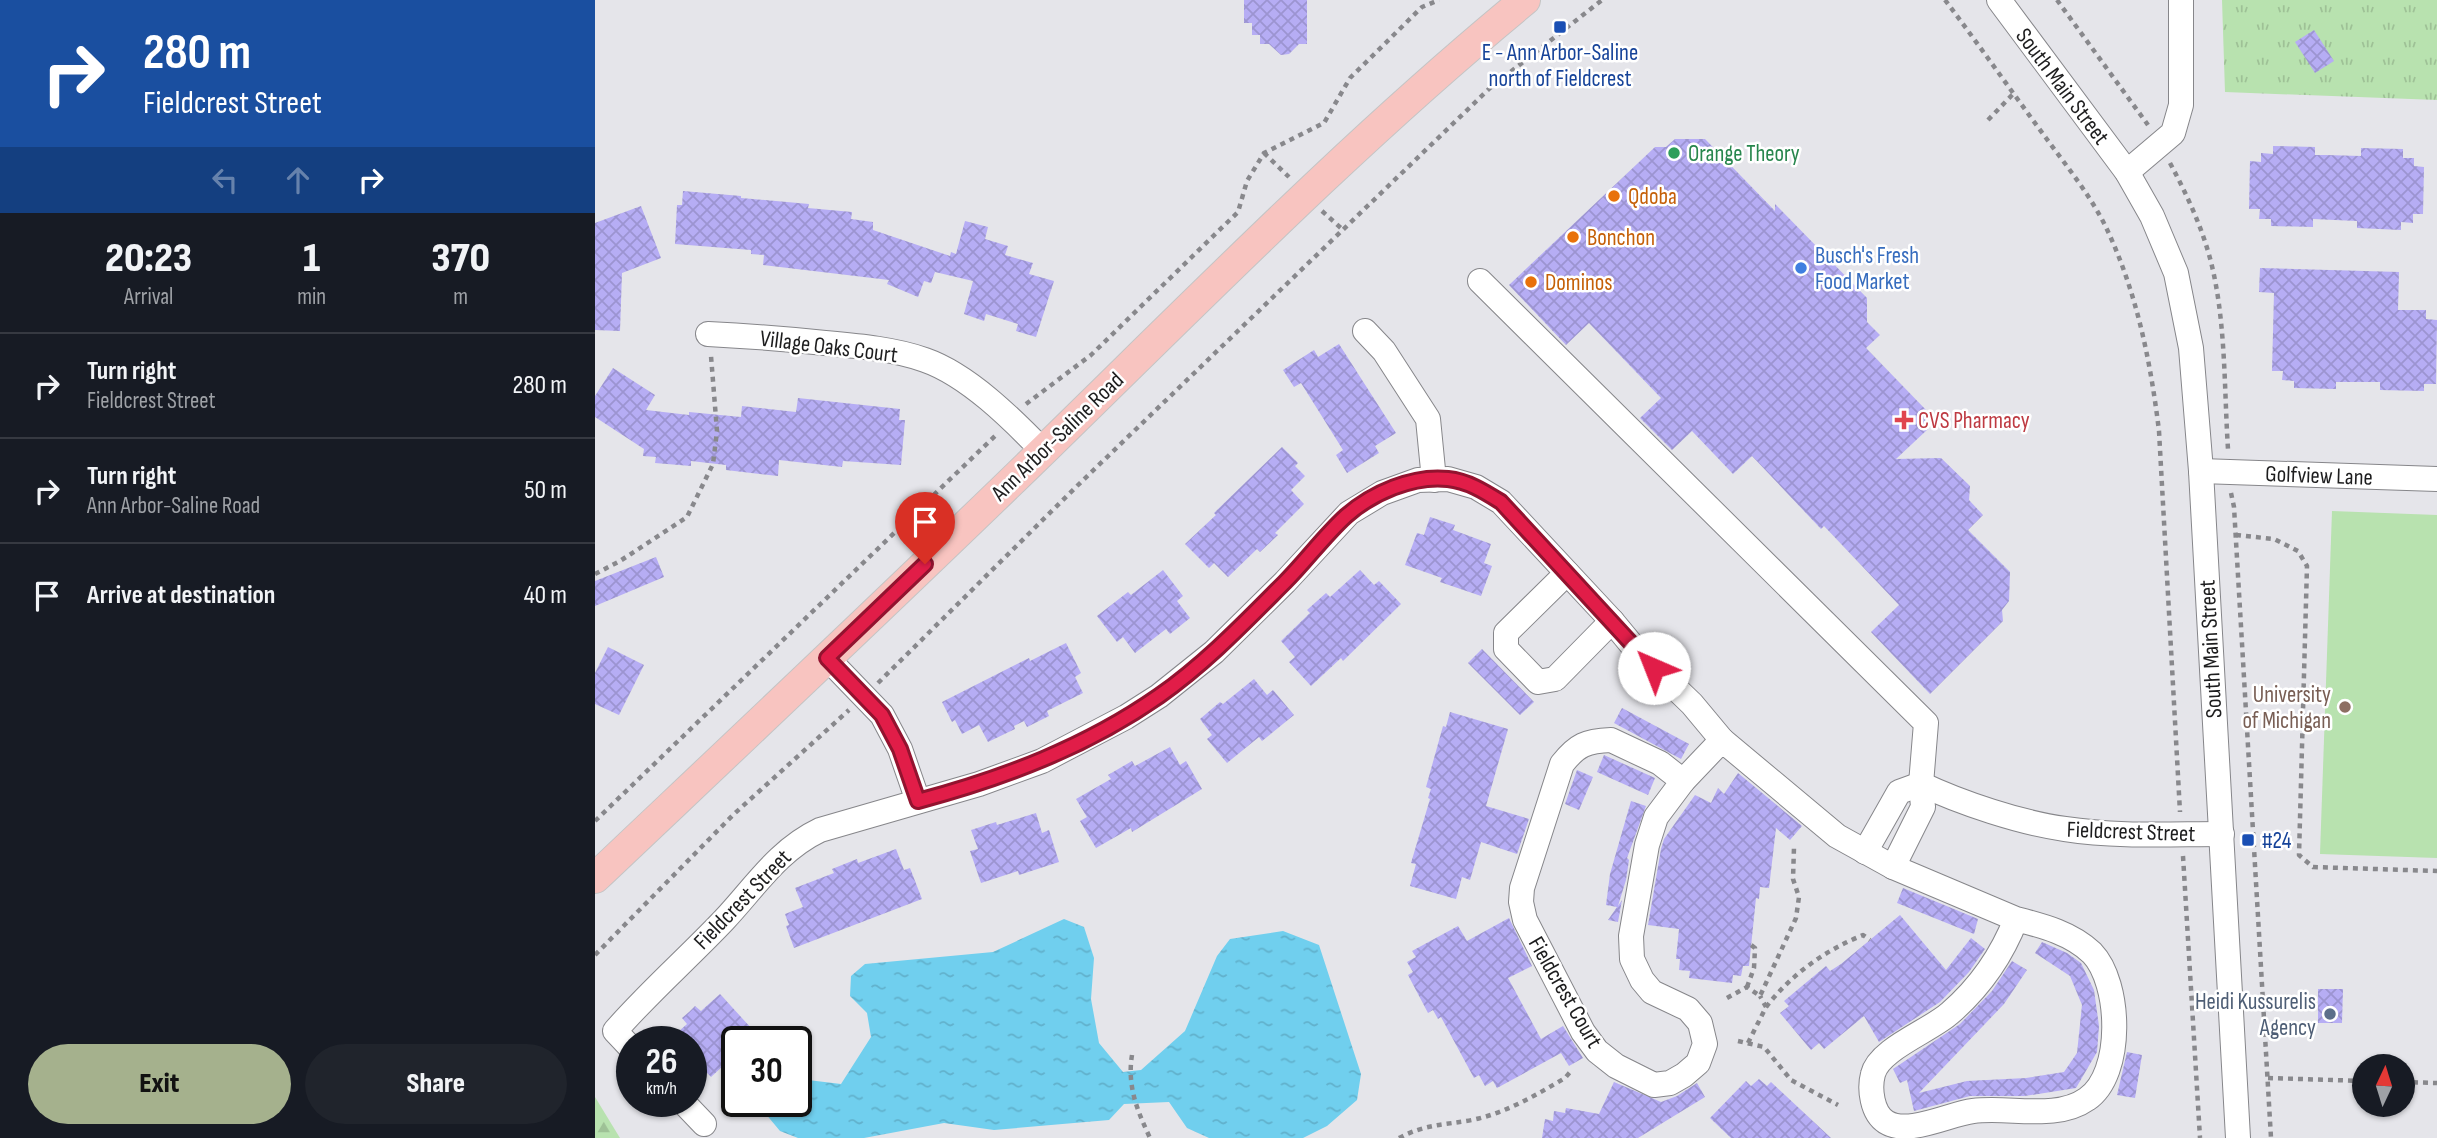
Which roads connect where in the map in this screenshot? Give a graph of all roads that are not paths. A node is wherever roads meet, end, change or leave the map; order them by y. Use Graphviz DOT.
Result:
graph roads {
  1 [pos="1525,0"];
  2 [pos="1999,0"];
  3 [pos="2181,0"];
  4 [pos="2127,172"];
  5 [pos="1480,281"];
  6 [pos="1365,331"];
  7 [pos="708,334"];
  8 [pos="1043,451"];
  9 [pos="2201,471"];
  10 [pos="2437,479"];
  11 [pos="1434,480"];
  12 [pos="1567,573"];
  13 [pos="1612,621"];
  14 [pos="827,658"];
  15 [pos="1722,740"];
  16 [pos="1683,781"];
  17 [pos="1921,785"];
  18 [pos="918,801"];
  19 [pos="2222,834"];
  20 [pos="1865,852"];
  21 [pos="1893,867"];
  22 [pos="595,878"];
  23 [pos="2016,919"];
  24 [pos="620,1026"];
  25 [pos="697,1117"];
  26 [pos="704,1124"];
  27 [pos="2238,1138"];
  1 -- 8 [label="main road, Ann Arbor-Saline Road"];
  2 -- 4 [label="street, South Main Street"];
  3 -- 4 [label="street"];
  4 -- 9 [label="street, South Main Street"];
  5 -- 17 [label="street"];
  6 -- 11 [label="street"];
  7 -- 8 [label="street, Village Oaks Court"];
  8 -- 14 [label="main road, Ann Arbor-Saline Road"];
  9 -- 10 [label="street, Golfview Lane"];
  9 -- 19 [label="street, South Main Street"];
  11 -- 12 [label="street, Fieldcrest Street"];
  11 -- 18 [label="street, Fieldcrest Street"];
  12 -- 13 [label="street, Fieldcrest Street"];
  12 -- 13 [label="street"];
  13 -- 15 [label="street, Fieldcrest Street"];
  14 -- 18 [label="street"];
  14 -- 22 [label="main road, Ann Arbor-Saline Road"];
  15 -- 16 [label="street, Fieldcrest Court"];
  15 -- 20 [label="street"];
  16 -- 16 [label="street, Fieldcrest Court"];
  17 -- 19 [label="street, Fieldcrest Street"];
  17 -- 20 [label="street"];
  17 -- 21 [label="street"];
  18 -- 24 [label="street, Fieldcrest Street"];
  19 -- 27 [label="street, South Main Street"];
  20 -- 21 [label="street"];
  21 -- 23 [label="street"];
  23 -- 23 [label="street"];
  25 -- 26 [label="street"];
}
